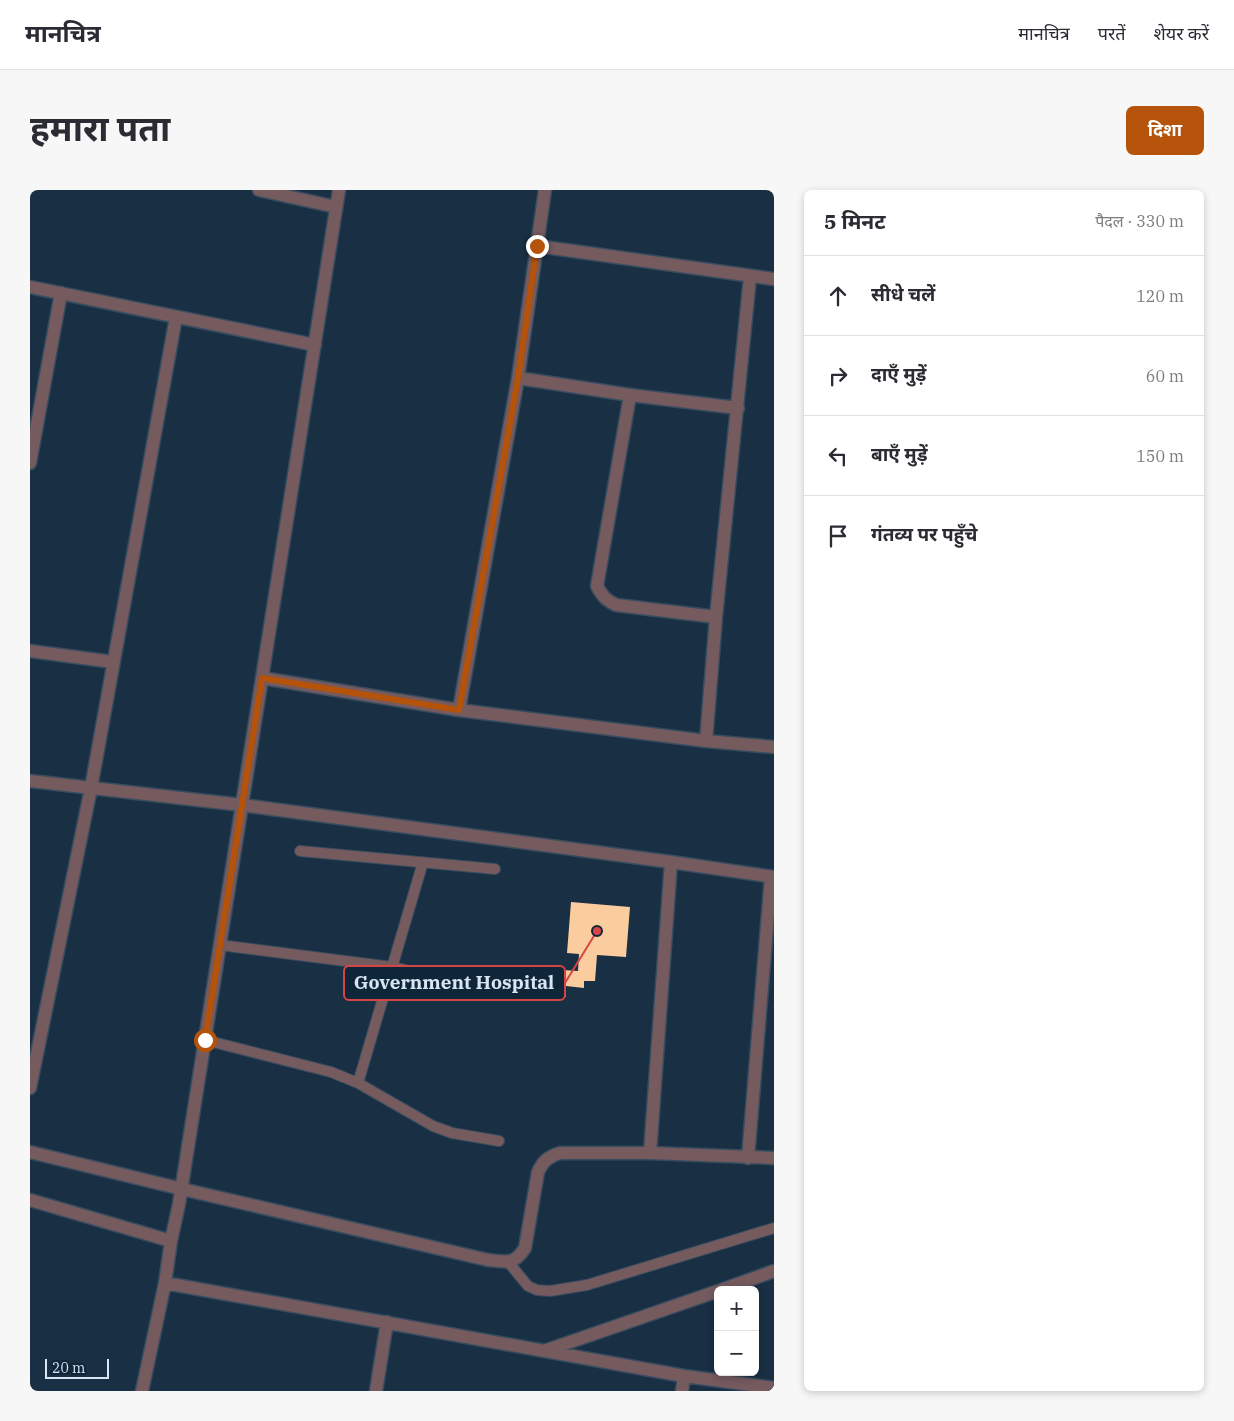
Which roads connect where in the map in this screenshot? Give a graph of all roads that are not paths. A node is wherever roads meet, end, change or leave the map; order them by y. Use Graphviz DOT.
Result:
graph roads {
  1 [pos="259,190"];
  2 [pos="339,190"];
  3 [pos="546,190"];
  4 [pos="336,207"];
  5 [pos="537,246"];
  6 [pos="750,276"];
  7 [pos="774,279"];
  8 [pos="30,287"];
  9 [pos="61,293"];
  10 [pos="176,317"];
  11 [pos="315,345"];
  12 [pos="518,378"];
  13 [pos="630,395"];
  14 [pos="738,408"];
  15 [pos="30,463"];
  16 [pos="716,616"];
  17 [pos="30,651"];
  18 [pos="113,662"];
  19 [pos="262,678"];
  20 [pos="459,710"];
  21 [pos="706,741"];
  22 [pos="774,747"];
  23 [pos="30,781"];
  24 [pos="91,788"];
  25 [pos="242,805"];
  26 [pos="300,851"];
  27 [pos="423,862"];
  28 [pos="671,862"];
  29 [pos="495,869"];
  30 [pos="772,877"];
  31 [pos="220,945"];
  32 [pos="392,967"];
  33 [pos="494,990"];
  34 [pos="205,1040"];
  35 [pos="358,1083"];
  36 [pos="30,1088"];
  37 [pos="500,1141"];
  38 [pos="30,1152"];
  39 [pos="650,1153"];
  40 [pos="748,1158"];
  41 [pos="774,1158"];
  42 [pos="182,1189"];
  43 [pos="30,1200"];
  44 [pos="774,1228"];
  45 [pos="171,1241"];
  46 [pos="509,1263"];
  47 [pos="774,1271"];
  48 [pos="165,1283"];
  49 [pos="731,1286"];
  50 [pos="714,1292"];
  51 [pos="387,1322"];
  52 [pos="545,1351"];
  53 [pos="684,1376"];
  54 [pos="774,1388"];
  55 [pos="142,1391"];
  56 [pos="376,1391"];
  57 [pos="682,1391"];
  1 -- 4 [label="street"];
  2 -- 4 [label="street"];
  3 -- 5 [label="street"];
  4 -- 11 [label="street"];
  5 -- 6 [label="street"];
  5 -- 12 [label="street"];
  6 -- 7 [label="street"];
  6 -- 14 [label="street"];
  8 -- 9 [label="street"];
  9 -- 10 [label="street"];
  9 -- 15 [label="street"];
  10 -- 11 [label="street"];
  10 -- 18 [label="street"];
  11 -- 19 [label="street"];
  12 -- 13 [label="street"];
  12 -- 20 [label="street"];
  13 -- 14 [label="street"];
  13 -- 16 [label="street"];
  14 -- 16 [label="street"];
  16 -- 21 [label="street"];
  17 -- 18 [label="street"];
  18 -- 24 [label="street"];
  19 -- 20 [label="street"];
  19 -- 25 [label="street"];
  20 -- 21 [label="street"];
  21 -- 22 [label="street"];
  23 -- 24 [label="street"];
  24 -- 25 [label="street"];
  24 -- 36 [label="street"];
  25 -- 28 [label="street"];
  25 -- 31 [label="street"];
  26 -- 27 [label="lane"];
  27 -- 29 [label="lane"];
  27 -- 32 [label="lane"];
  28 -- 30 [label="street"];
  28 -- 39 [label="street"];
  30 -- 40 [label="street"];
  31 -- 32 [label="lane"];
  31 -- 34 [label="street"];
  32 -- 33 [label="lane"];
  32 -- 35 [label="lane"];
  34 -- 35 [label="lane"];
  34 -- 42 [label="street"];
  35 -- 37 [label="lane"];
  38 -- 42 [label="street"];
  39 -- 40 [label="street"];
  39 -- 46 [label="street"];
  40 -- 41 [label="street"];
  42 -- 45 [label="street"];
  42 -- 46 [label="street"];
  43 -- 45 [label="street"];
  44 -- 46 [label="lane"];
  45 -- 48 [label="street"];
  47 -- 49 [label="street"];
  48 -- 51 [label="street"];
  48 -- 55 [label="street"];
  50 -- 52 [label="street"];
  51 -- 52 [label="street"];
  51 -- 56 [label="street"];
  52 -- 53 [label="street"];
  53 -- 54 [label="street"];
  53 -- 57 [label="street"];
}
